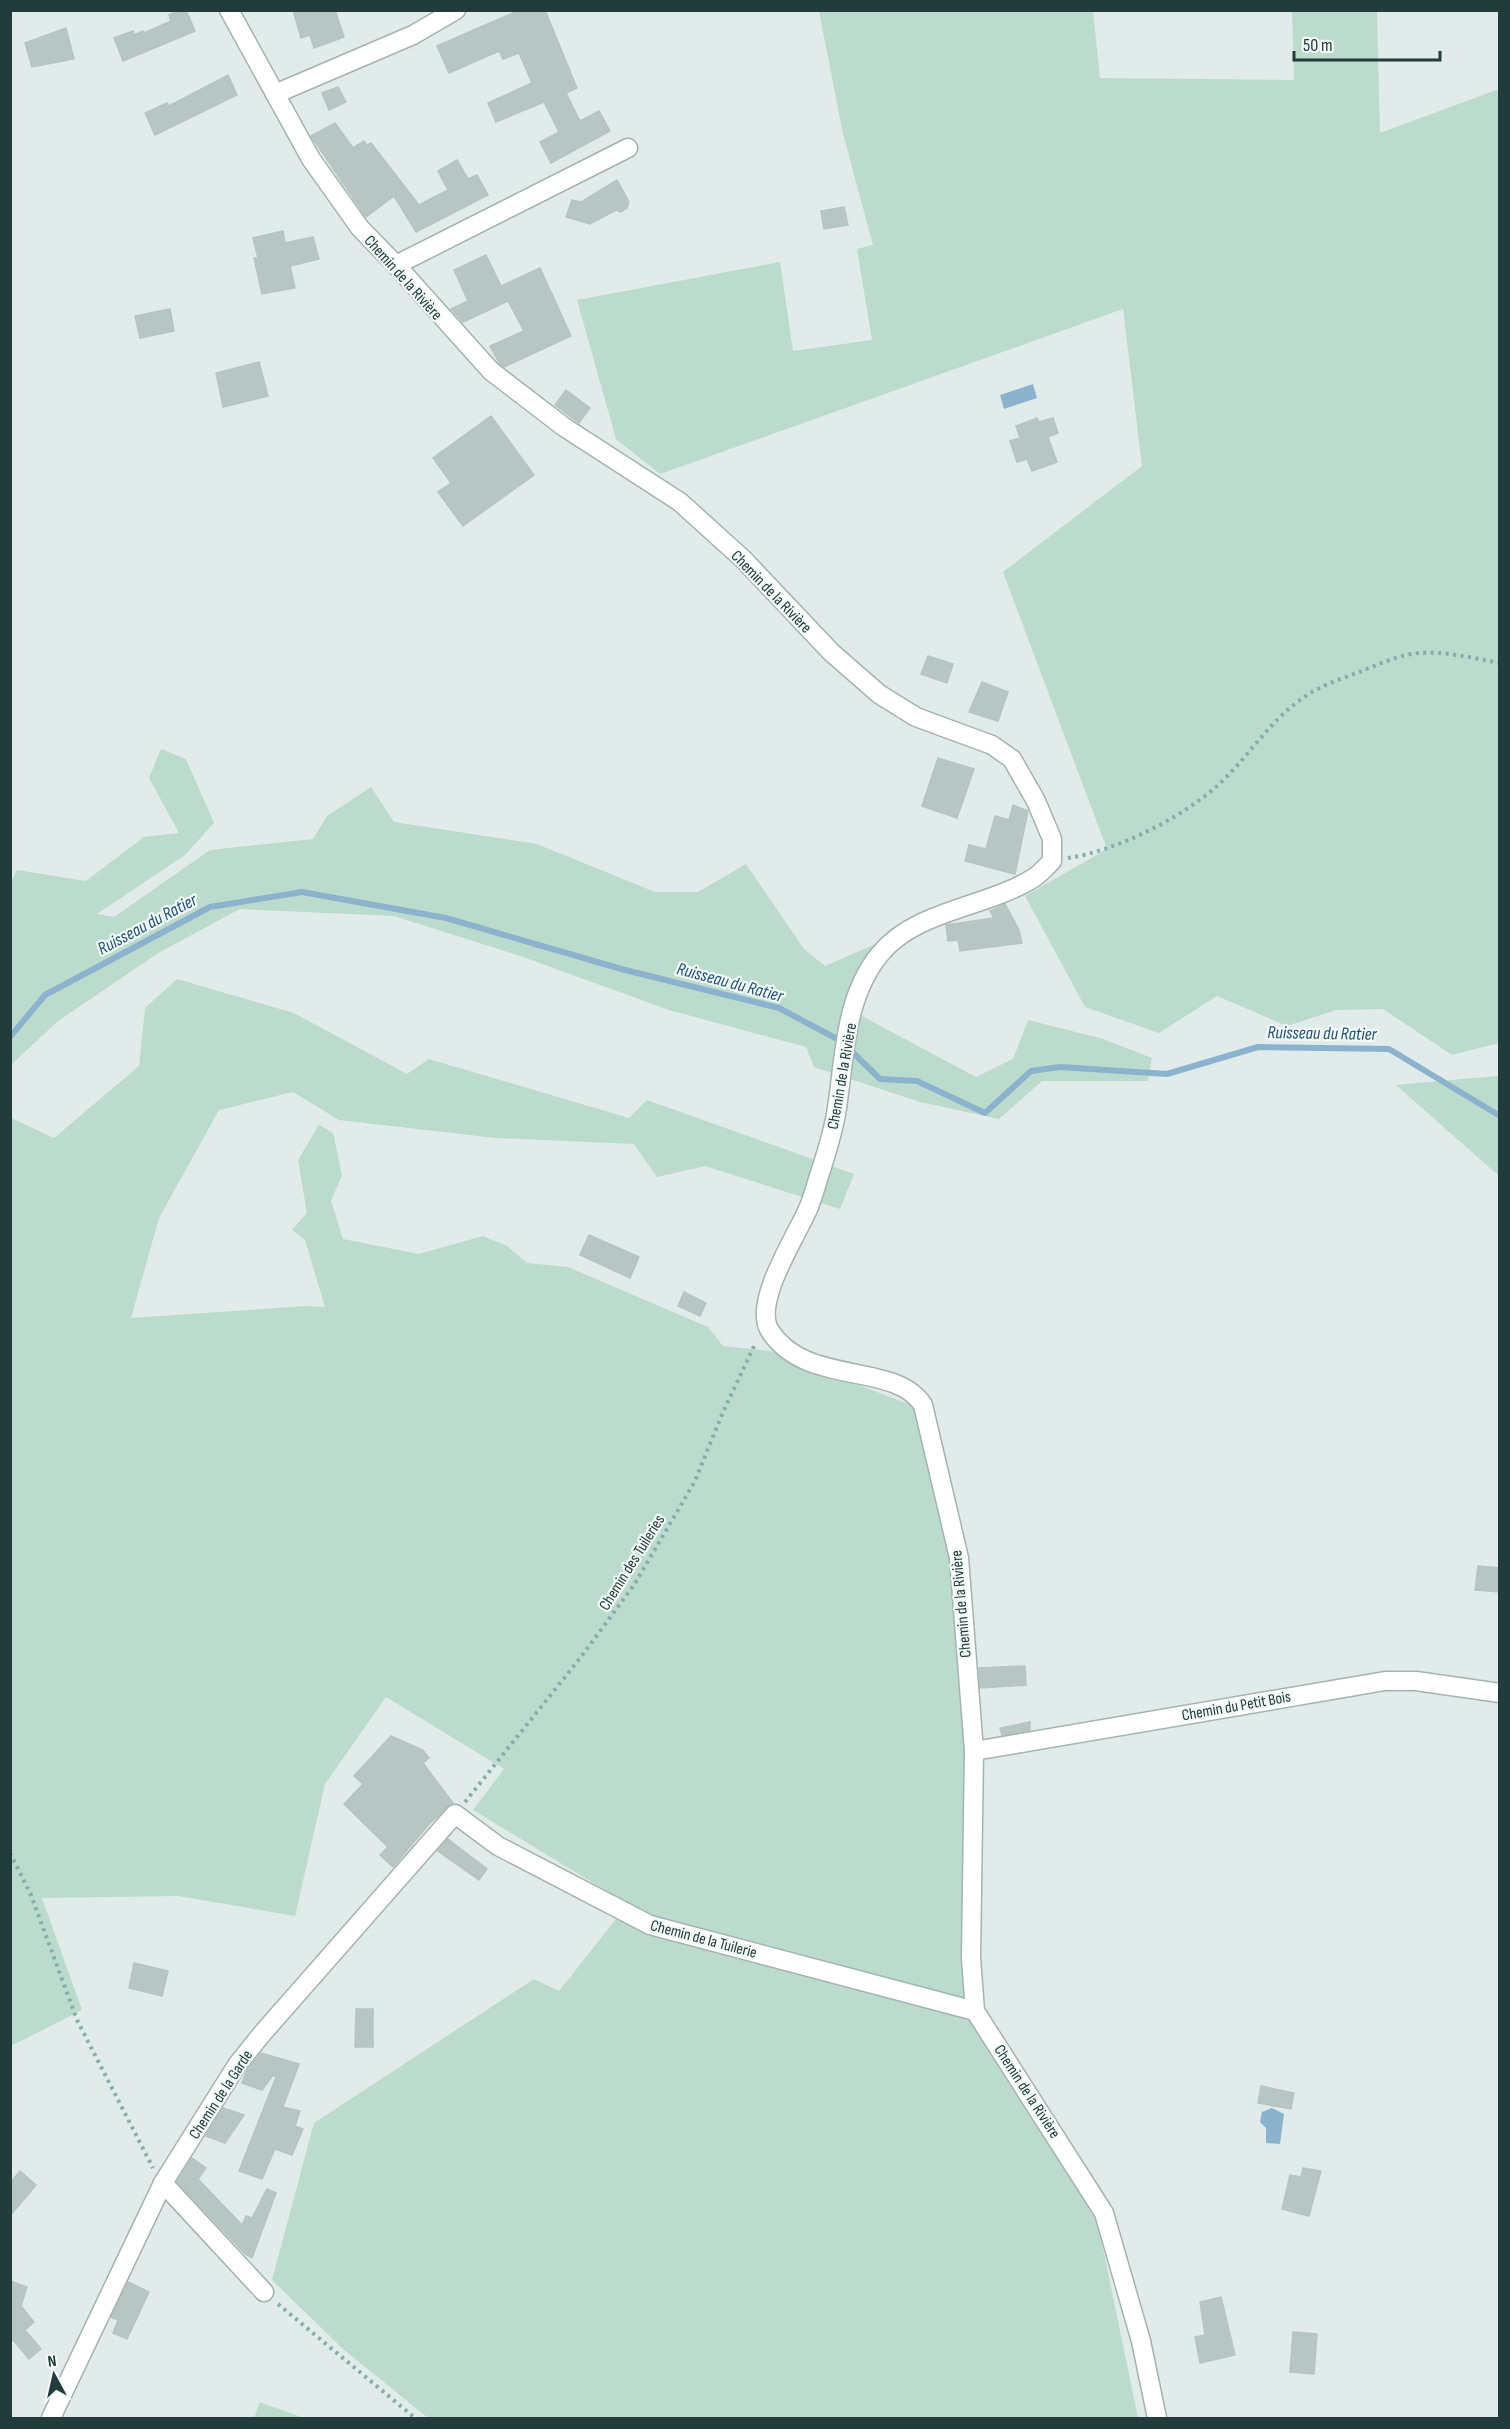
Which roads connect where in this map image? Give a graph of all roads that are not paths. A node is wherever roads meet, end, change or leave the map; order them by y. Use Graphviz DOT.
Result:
graph roads {
  1 [pos="230,10"];
  2 [pos="456,10"];
  3 [pos="275,94"];
  4 [pos="628,148"];
  5 [pos="396,265"];
  6 [pos="1500,1693"];
  7 [pos="974,1751"];
  8 [pos="455,1814"];
  9 [pos="975,2011"];
  10 [pos="163,2183"];
  11 [pos="264,2292"];
  12 [pos="51,2418"];
  13 [pos="1157,2418"];
  1 -- 3 [label="street, Chemin de la Rivière"];
  2 -- 3 [label="street"];
  3 -- 5 [label="street, Chemin de la Rivière"];
  4 -- 5 [label="street"];
  5 -- 7 [label="street, Chemin de la Rivière"];
  6 -- 7 [label="street, Chemin du Petit Bois"];
  7 -- 9 [label="street, Chemin de la Rivière"];
  8 -- 9 [label="street, Chemin de la Tuilerie"];
  8 -- 10 [label="street, Chemin de la Garde"];
  9 -- 13 [label="street, Chemin de la Rivière"];
  10 -- 11 [label="street"];
  10 -- 12 [label="street, Chemin de la Garde"];
}
